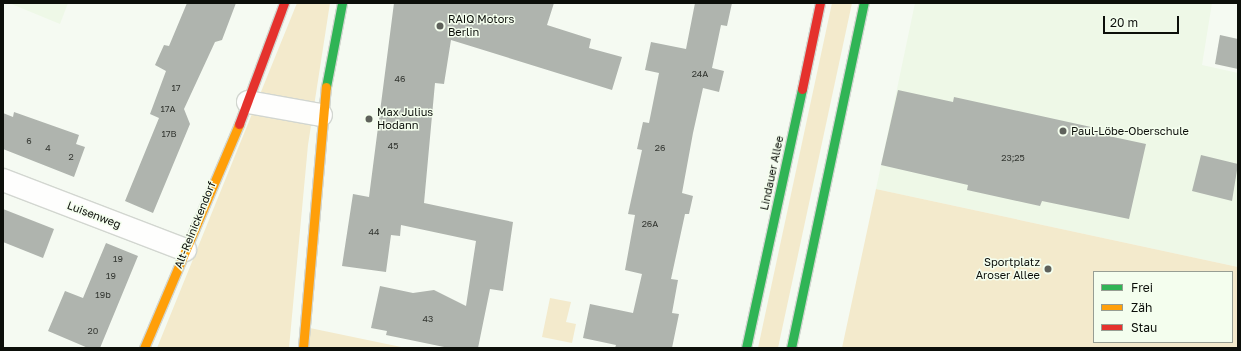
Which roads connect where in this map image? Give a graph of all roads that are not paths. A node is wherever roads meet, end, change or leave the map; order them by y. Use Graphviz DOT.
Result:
graph roads {
  1 [pos="284,3"];
  2 [pos="342,3"];
  3 [pos="820,3"];
  4 [pos="864,3"];
  5 [pos="248,102"];
  6 [pos="321,115"];
  7 [pos="3,180"];
  8 [pos="185,250"];
  9 [pos="144,348"];
  10 [pos="303,348"];
  11 [pos="746,348"];
  12 [pos="791,348"];
  1 -- 5 [label="street, Alt-Reinickendorf"];
  2 -- 6 [label="street"];
  3 -- 11 [label="street, Lindauer Allee"];
  4 -- 12 [label="street"];
  5 -- 6 [label="street"];
  5 -- 8 [label="street, Alt-Reinickendorf"];
  6 -- 10 [label="street"];
  7 -- 8 [label="street, Luisenweg"];
  8 -- 9 [label="street, Alt-Reinickendorf"];
}
